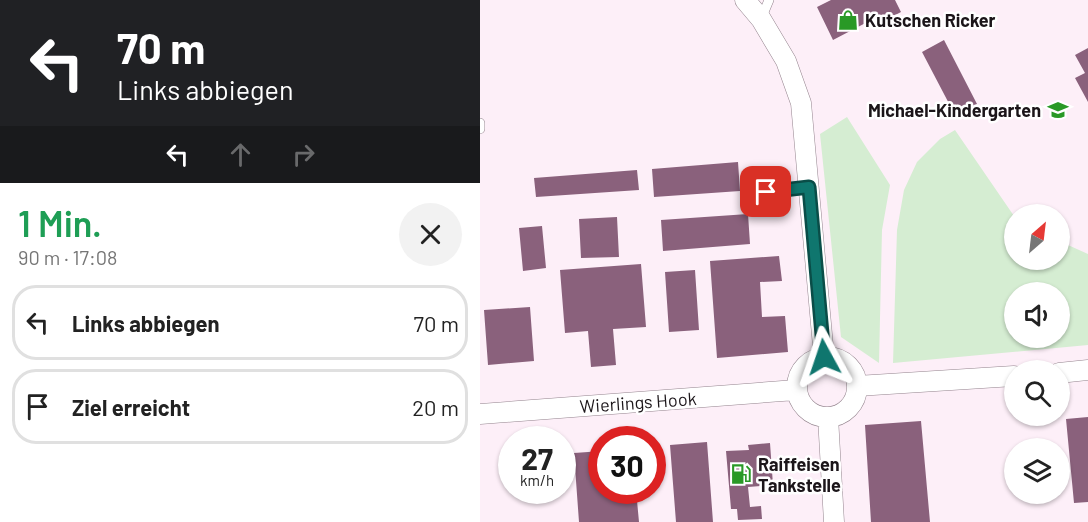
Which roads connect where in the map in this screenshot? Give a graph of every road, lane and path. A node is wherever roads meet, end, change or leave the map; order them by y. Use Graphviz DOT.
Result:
graph roads {
  1 [pos="745,0"];
  2 [pos="769,0"];
  3 [pos="761,19"];
  4 [pos="480,123"];
  5 [pos="480,129"];
  6 [pos="809,187"];
  7 [pos="748,194"];
  8 [pos="824,357"];
  9 [pos="1088,370"];
  10 [pos="1070,372"];
  11 [pos="1004,377"];
  12 [pos="857,386"];
  13 [pos="796,390"];
  14 [pos="480,414"];
  15 [pos="828,417"];
  16 [pos="834,522"];
  1 -- 3 [label="street"];
  2 -- 3 [label="lane"];
  3 -- 6 [label="street"];
  4 -- 5 [label="lane"];
  6 -- 7 [label="lane"];
  6 -- 8 [label="street"];
  8 -- 12 [label="street"];
  8 -- 13 [label="street"];
  9 -- 10 [label="street"];
  11 -- 12 [label="street"];
  12 -- 15 [label="street"];
  13 -- 14 [label="street, Wierlings Hook"];
  13 -- 15 [label="street"];
  15 -- 16 [label="street"];
}
